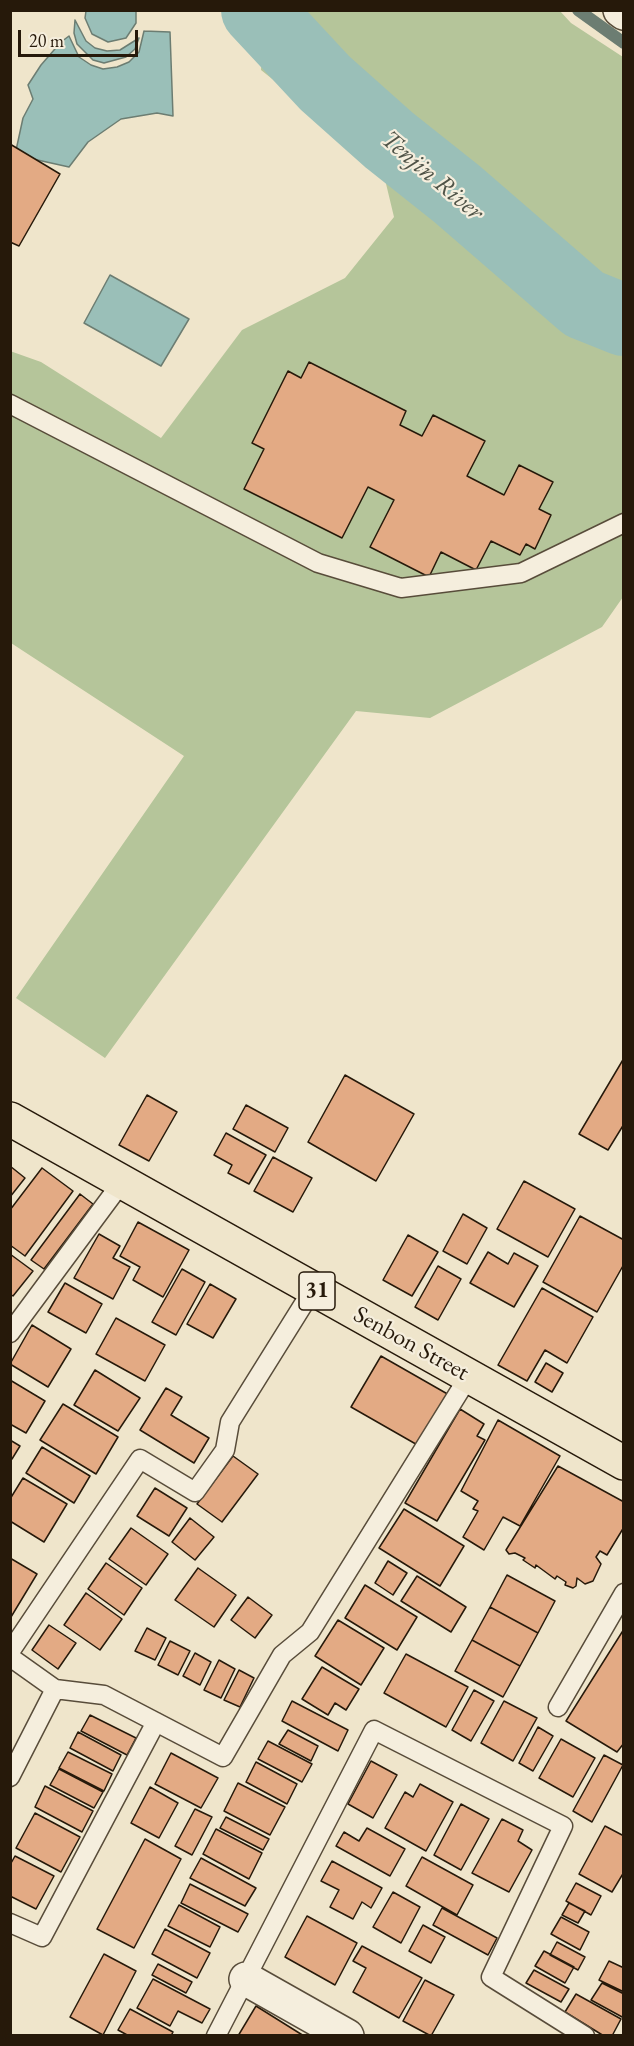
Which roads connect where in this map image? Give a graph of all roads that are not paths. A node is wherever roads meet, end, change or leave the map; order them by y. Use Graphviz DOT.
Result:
graph roads {
  1 [pos="620,10"];
  2 [pos="624,14"];
  3 [pos="10,404"];
  4 [pos="624,523"];
  5 [pos="10,1119"];
  6 [pos="122,1182"];
  7 [pos="313,1289"];
  8 [pos="10,1333"];
  9 [pos="469,1376"];
  10 [pos="624,1463"];
  11 [pos="624,1593"];
  12 [pos="10,1652"];
  13 [pos="10,1657"];
  14 [pos="55,1689"];
  15 [pos="558,1707"];
  16 [pos="156,1722"];
  17 [pos="10,1777"];
  18 [pos="10,1923"];
  19 [pos="246,1979"];
  20 [pos="216,2036"];
  21 [pos="347,2036"];
  22 [pos="585,2036"];
  1 -- 2 [label="street"];
  3 -- 4 [label="lane"];
  5 -- 6 [label="main road, Senbon Street / 31"];
  6 -- 7 [label="main road, Senbon Street / 31"];
  6 -- 8 [label="lane"];
  7 -- 9 [label="main road, Senbon Street / 31"];
  7 -- 12 [label="lane"];
  9 -- 10 [label="main road, Senbon Street / 31"];
  9 -- 16 [label="lane"];
  11 -- 15 [label="lane"];
  13 -- 14 [label="lane"];
  14 -- 16 [label="lane"];
  14 -- 17 [label="lane"];
  16 -- 18 [label="lane"];
  19 -- 20 [label="lane"];
  19 -- 21 [label="street"];
  19 -- 22 [label="lane"];
}
